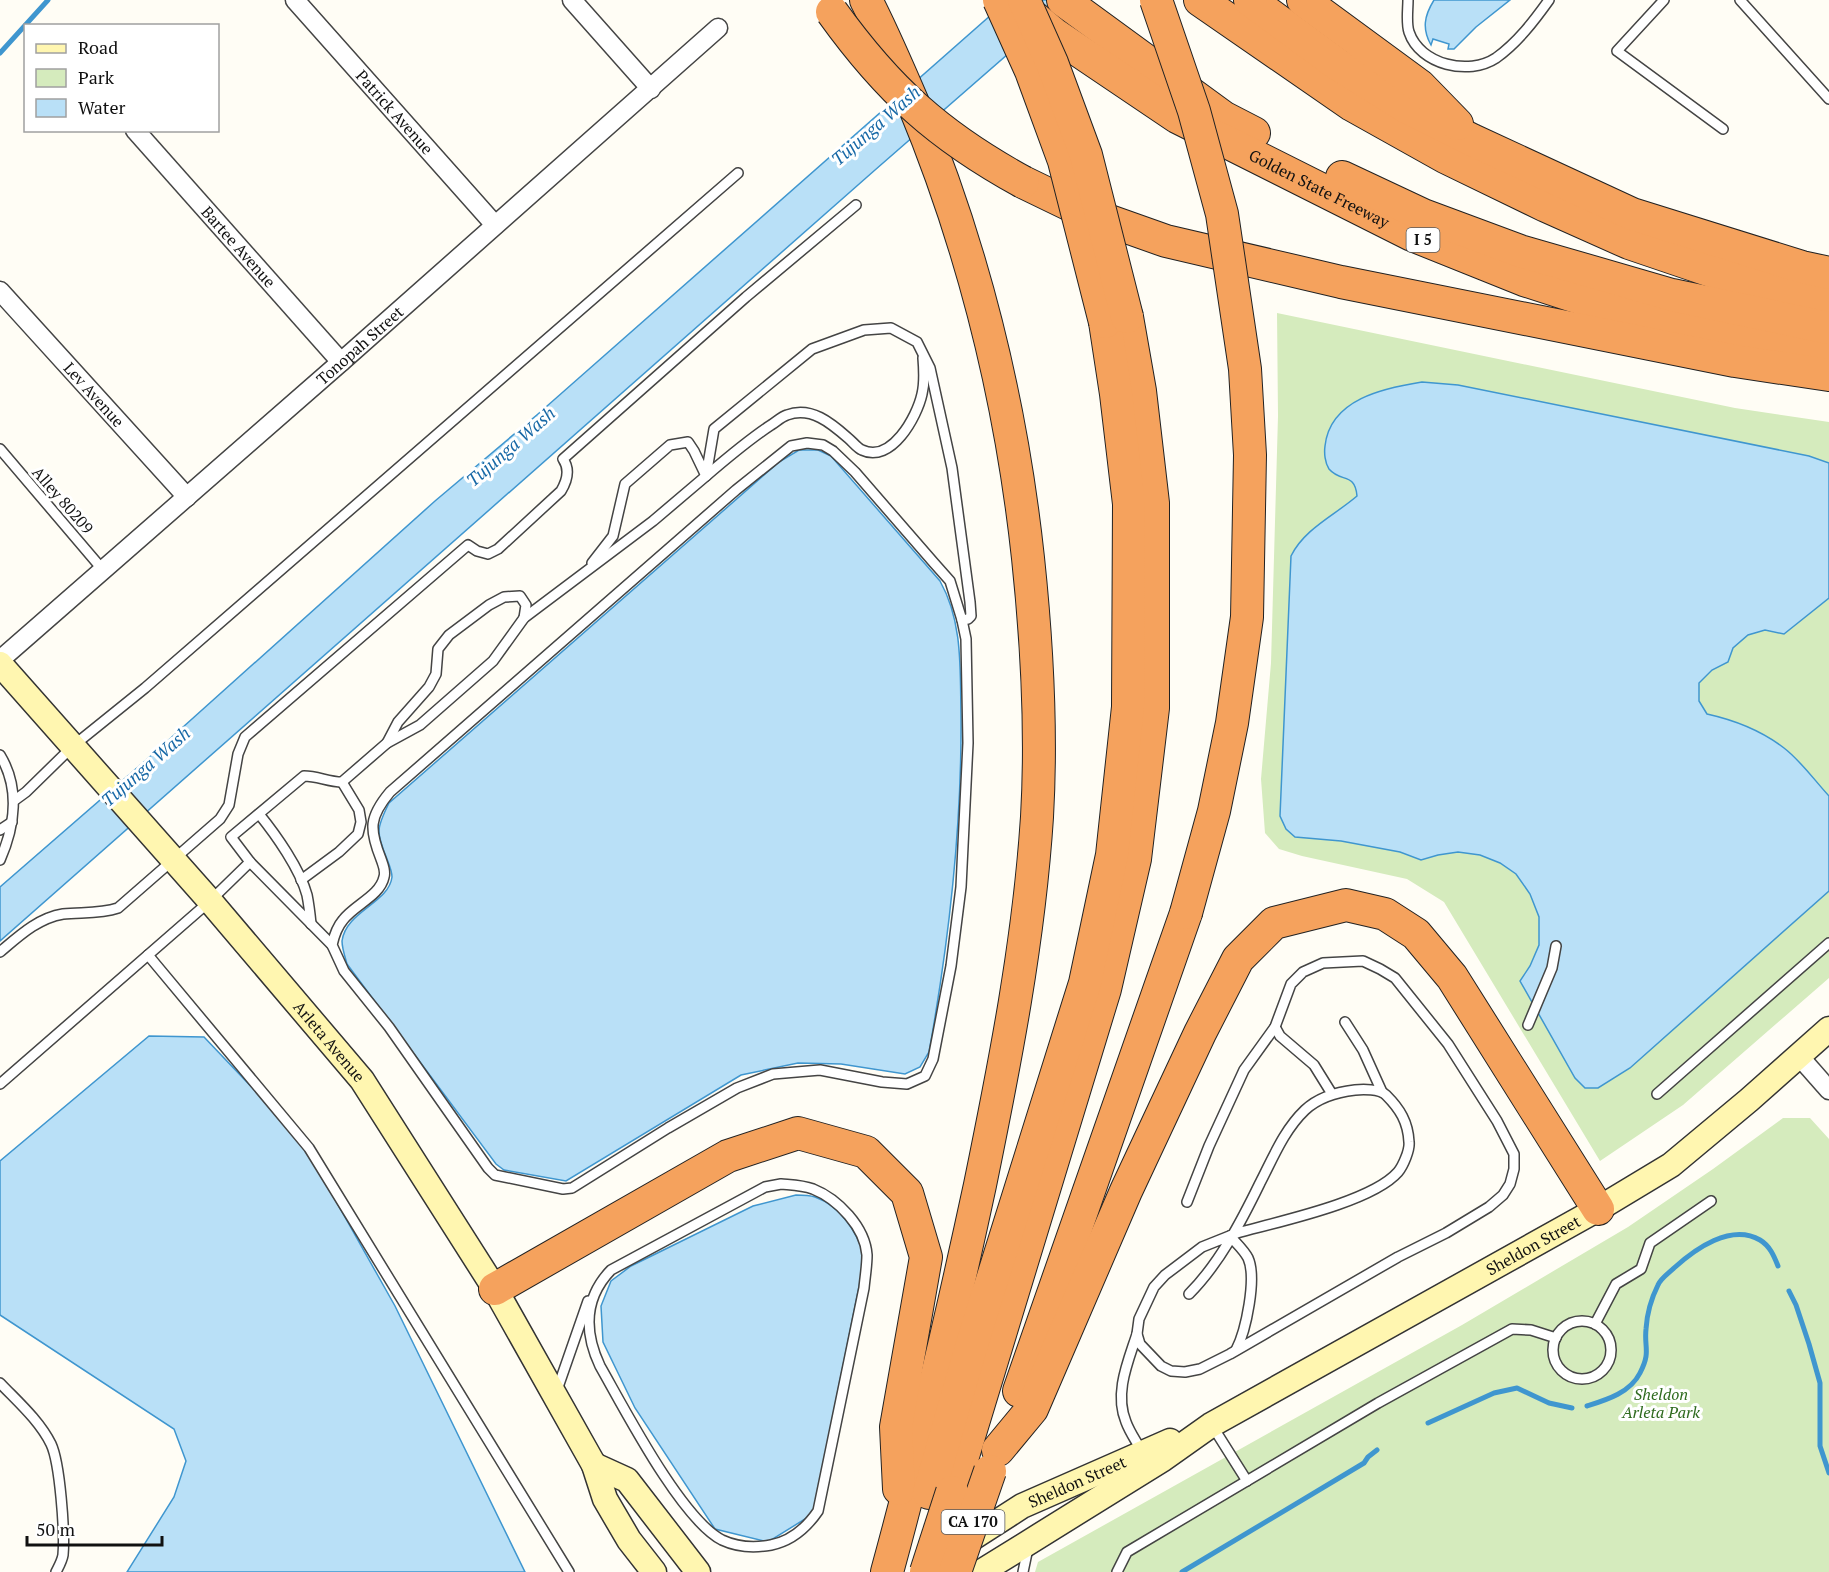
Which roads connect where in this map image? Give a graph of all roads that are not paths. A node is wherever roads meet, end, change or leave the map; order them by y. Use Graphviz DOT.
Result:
graph roads {
  1 [pos="295,0"];
  2 [pos="572,0"];
  3 [pos="866,0"];
  4 [pos="999,0"];
  5 [pos="1014,0"];
  6 [pos="1024,0"];
  7 [pos="1156,0"];
  8 [pos="1200,0"];
  9 [pos="1250,0"];
  10 [pos="1304,0"];
  11 [pos="1408,0"];
  12 [pos="1550,0"];
  13 [pos="1664,0"];
  14 [pos="1740,0"];
  15 [pos="1069,5"];
  16 [pos="828,6"];
  17 [pos="718,28"];
  18 [pos="651,88"];
  19 [pos="1829,99"];
  20 [pos="1723,129"];
  21 [pos="137,132"];
  22 [pos="1472,140"];
  23 [pos="738,172"];
  24 [pos="856,205"];
  25 [pos="495,225"];
  26 [pos="1820,270"];
  27 [pos="0,291"];
  28 [pos="1829,302"];
  29 [pos="1116,319"];
  30 [pos="1829,328"];
  31 [pos="922,352"];
  32 [pos="1829,354"];
  33 [pos="341,362"];
  34 [pos="1829,375"];
  35 [pos="0,450"];
  36 [pos="706,476"];
  37 [pos="187,497"];
  38 [pos="103,570"];
  39 [pos="585,572"];
  40 [pos="524,618"];
  41 [pos="962,620"];
  42 [pos="0,662"];
  43 [pos="387,743"];
  44 [pos="73,746"];
  45 [pos="0,755"];
  46 [pos="342,782"];
  47 [pos="15,800"];
  48 [pos="259,814"];
  49 [pos="360,815"];
  50 [pos="12,822"];
  51 [pos="0,830"];
  52 [pos="373,839"];
  53 [pos="0,860"];
  54 [pos="175,860"];
  55 [pos="250,862"];
  56 [pos="301,880"];
  57 [pos="210,901"];
  58 [pos="312,925"];
  59 [pos="1829,943"];
  60 [pos="332,945"];
  61 [pos="1556,946"];
  62 [pos="0,952"];
  63 [pos="148,955"];
  64 [pos="1345,1022"];
  65 [pos="1528,1025"];
  66 [pos="1275,1027"];
  67 [pos="1829,1029"];
  68 [pos="1798,1056"];
  69 [pos="0,1084"];
  70 [pos="1829,1090"];
  71 [pos="1382,1092"];
  72 [pos="1332,1094"];
  73 [pos="1657,1094"];
  74 [pos="1711,1201"];
  75 [pos="1187,1202"];
  76 [pos="1598,1209"];
  77 [pos="1230,1236"];
  78 [pos="495,1289"];
  79 [pos="596,1289"];
  80 [pos="1189,1294"];
  81 [pos="1595,1324"];
  82 [pos="1137,1334"];
  83 [pos="1556,1338"];
  84 [pos="1236,1350"];
  85 [pos="0,1383"];
  86 [pos="555,1395"];
  87 [pos="1211,1425"];
  88 [pos="1142,1452"];
  89 [pos="994,1461"];
  90 [pos="594,1465"];
  91 [pos="1247,1481"];
  92 [pos="912,1516"];
  93 [pos="1029,1542"];
  94 [pos="56,1572"];
  95 [pos="569,1572"];
  96 [pos="654,1572"];
  97 [pos="698,1572"];
  98 [pos="887,1572"];
  99 [pos="908,1572"];
  100 [pos="918,1572"];
  101 [pos="926,1572"];
  102 [pos="955,1572"];
  103 [pos="981,1572"];
  104 [pos="1023,1572"];
  105 [pos="1117,1572"];
  1 -- 25 [label="street, Patrick Avenue"];
  2 -- 18 [label="street"];
  3 -- 92 [label="highway, bridge"];
  4 -- 29 [label="highway, bridge"];
  5 -- 32 [label="highway, Golden State Freeway / I 5, bridge"];
  6 -- 29 [label="highway, bridge"];
  7 -- 89 [label="highway, bridge"];
  8 -- 28 [label="highway"];
  9 -- 22 [label="highway"];
  10 -- 22 [label="highway"];
  11 -- 12 [label="lane"];
  13 -- 20 [label="lane"];
  14 -- 19 [label="lane"];
  15 -- 30 [label="highway"];
  16 -- 34 [label="highway, bridge"];
  17 -- 18 [label="street, Tonopah Street"];
  18 -- 25 [label="street, Tonopah Street"];
  21 -- 33 [label="street, Bartee Avenue"];
  22 -- 26 [label="highway"];
  23 -- 44 [label="lane"];
  24 -- 54 [label="lane"];
  25 -- 33 [label="street, Tonopah Street"];
  27 -- 37 [label="street, Lev Avenue"];
  29 -- 92 [label="highway"];
  29 -- 101 [label="highway, bridge"];
  31 -- 36 [label="lane"];
  31 -- 36 [label="lane"];
  31 -- 41 [label="lane"];
  33 -- 37 [label="street, Tonopah Street"];
  35 -- 38 [label="lane, Alley 80209"];
  36 -- 39 [label="lane"];
  36 -- 39 [label="lane"];
  37 -- 38 [label="street, Tonopah Street"];
  38 -- 42 [label="street, Tonopah Street"];
  39 -- 40 [label="lane"];
  40 -- 43 [label="lane"];
  40 -- 43 [label="lane"];
  41 -- 52 [label="lane"];
  41 -- 60 [label="lane"];
  42 -- 44 [label="main road, Arleta Avenue"];
  43 -- 46 [label="lane"];
  44 -- 47 [label="lane"];
  44 -- 54 [label="main road, Arleta Avenue"];
  45 -- 47 [label="lane"];
  46 -- 48 [label="lane"];
  46 -- 49 [label="lane"];
  47 -- 50 [label="lane"];
  48 -- 55 [label="lane"];
  48 -- 56 [label="lane"];
  49 -- 52 [label="lane"];
  49 -- 56 [label="lane"];
  50 -- 51 [label="lane"];
  50 -- 53 [label="lane"];
  52 -- 60 [label="lane"];
  54 -- 57 [label="main road, Arleta Avenue"];
  54 -- 62 [label="lane"];
  55 -- 57 [label="lane"];
  55 -- 58 [label="lane"];
  56 -- 58 [label="lane"];
  57 -- 63 [label="lane"];
  57 -- 78 [label="main road, Arleta Avenue"];
  58 -- 60 [label="lane"];
  59 -- 73 [label="lane"];
  61 -- 65 [label="lane"];
  63 -- 69 [label="lane"];
  63 -- 95 [label="lane"];
  64 -- 71 [label="lane"];
  66 -- 72 [label="lane"];
  66 -- 75 [label="lane"];
  66 -- 84 [label="lane"];
  67 -- 68 [label="main road, Sheldon Street"];
  68 -- 70 [label="street"];
  68 -- 76 [label="main road, Sheldon Street"];
  71 -- 72 [label="lane"];
  71 -- 77 [label="lane"];
  72 -- 77 [label="lane"];
  74 -- 81 [label="lane"];
  76 -- 87 [label="main road, Sheldon Street"];
  76 -- 89 [label="highway"];
  77 -- 80 [label="lane"];
  77 -- 82 [label="lane"];
  77 -- 84 [label="lane"];
  78 -- 86 [label="main road, Arleta Avenue"];
  78 -- 92 [label="highway"];
  79 -- 79 [label="lane"];
  79 -- 86 [label="lane"];
  81 -- 83 [label="lane"];
  81 -- 83 [label="lane"];
  82 -- 84 [label="lane"];
  82 -- 88 [label="lane"];
  83 -- 91 [label="lane"];
  85 -- 94 [label="lane"];
  86 -- 90 [label="main road, Arleta Avenue"];
  87 -- 88 [label="main road, Sheldon Street"];
  87 -- 91 [label="lane"];
  87 -- 93 [label="main road, Sheldon Street"];
  88 -- 100 [label="main road, Sheldon Street"];
  89 -- 102 [label="highway, CA 170, bridge"];
  90 -- 96 [label="main road, Arleta Avenue"];
  90 -- 97 [label="main road"];
  91 -- 105 [label="lane"];
  92 -- 98 [label="highway"];
  92 -- 99 [label="highway"];
  93 -- 103 [label="main road, Sheldon Street"];
  93 -- 104 [label="lane"];
}
